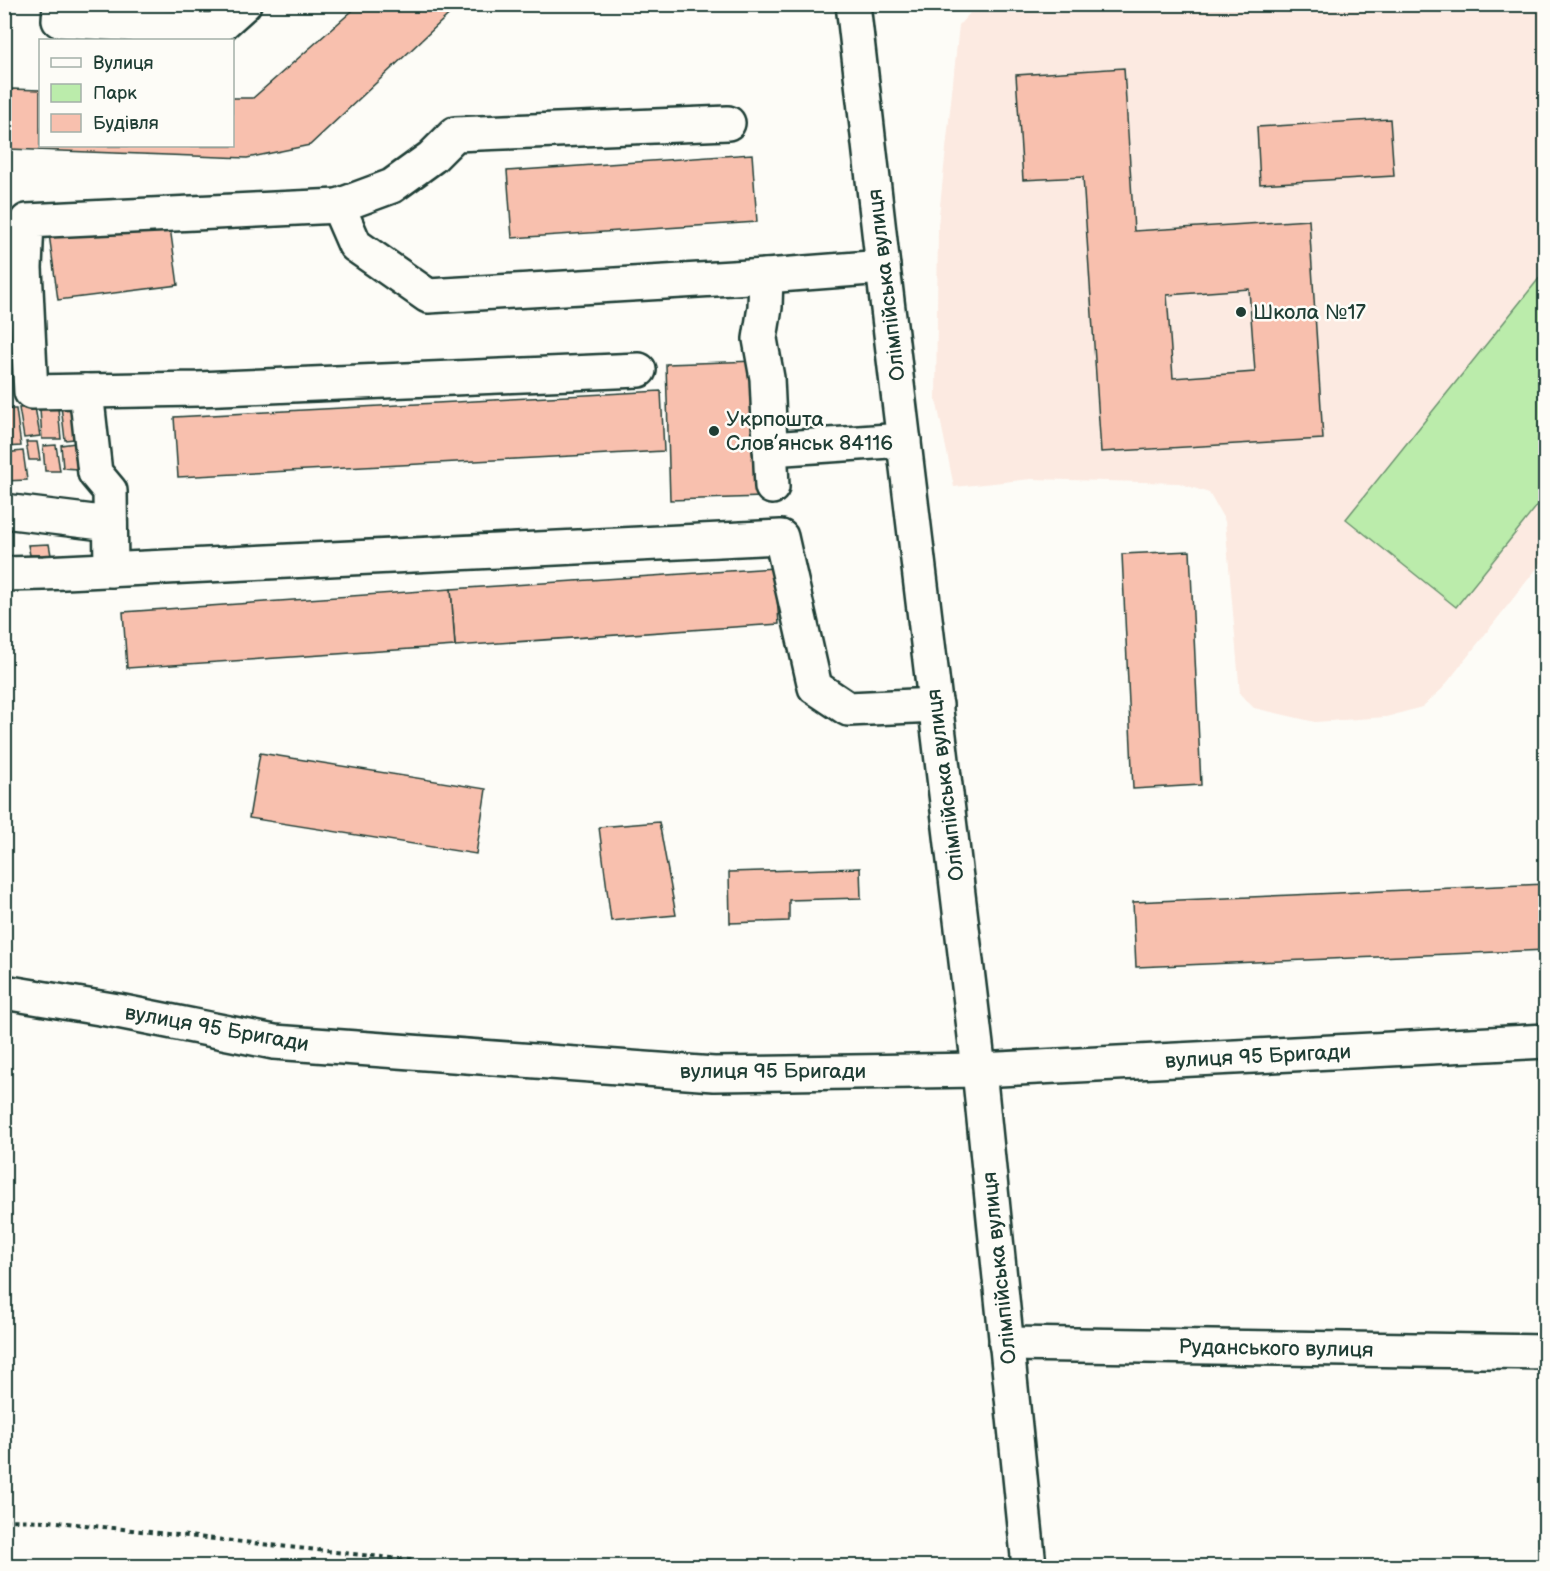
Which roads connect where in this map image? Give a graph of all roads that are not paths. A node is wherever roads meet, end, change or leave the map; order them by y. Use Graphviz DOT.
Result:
graph roads {
  1 [pos="60,4"];
  2 [pos="853,4"];
  3 [pos="243,5"];
  4 [pos="728,123"];
  5 [pos="338,206"];
  6 [pos="15,265"];
  7 [pos="883,267"];
  8 [pos="766,276"];
  9 [pos="639,370"];
  10 [pos="17,381"];
  11 [pos="86,391"];
  12 [pos="904,440"];
  13 [pos="770,449"];
  14 [pos="772,487"];
  15 [pos="4,511"];
  16 [pos="110,524"];
  17 [pos="111,570"];
  18 [pos="4,574"];
  19 [pos="936,705"];
  20 [pos="4,992"];
  21 [pos="1545,1041"];
  22 [pos="979,1070"];
  23 [pos="1006,1344"];
  24 [pos="1545,1352"];
  25 [pos="1029,1566"];
  1 -- 3 [label="street"];
  2 -- 7 [label="street, Олімпійська вулиця"];
  4 -- 5 [label="street"];
  5 -- 6 [label="street"];
  5 -- 8 [label="street"];
  6 -- 10 [label="street"];
  7 -- 8 [label="street"];
  7 -- 12 [label="street, Олімпійська вулиця"];
  8 -- 13 [label="street"];
  9 -- 11 [label="street"];
  10 -- 11 [label="street"];
  11 -- 16 [label="street"];
  12 -- 13 [label="street"];
  12 -- 19 [label="street, Олімпійська вулиця"];
  13 -- 14 [label="street"];
  15 -- 16 [label="street"];
  16 -- 17 [label="street"];
  17 -- 18 [label="street"];
  17 -- 19 [label="street"];
  19 -- 22 [label="street, Олімпійська вулиця"];
  20 -- 22 [label="street, вулиця 95 Бригади"];
  21 -- 22 [label="street, вулиця 95 Бригади"];
  22 -- 23 [label="street, Олімпійська вулиця"];
  23 -- 24 [label="street, Руданського вулиця"];
  23 -- 25 [label="street, Олімпійська вулиця"];
}
